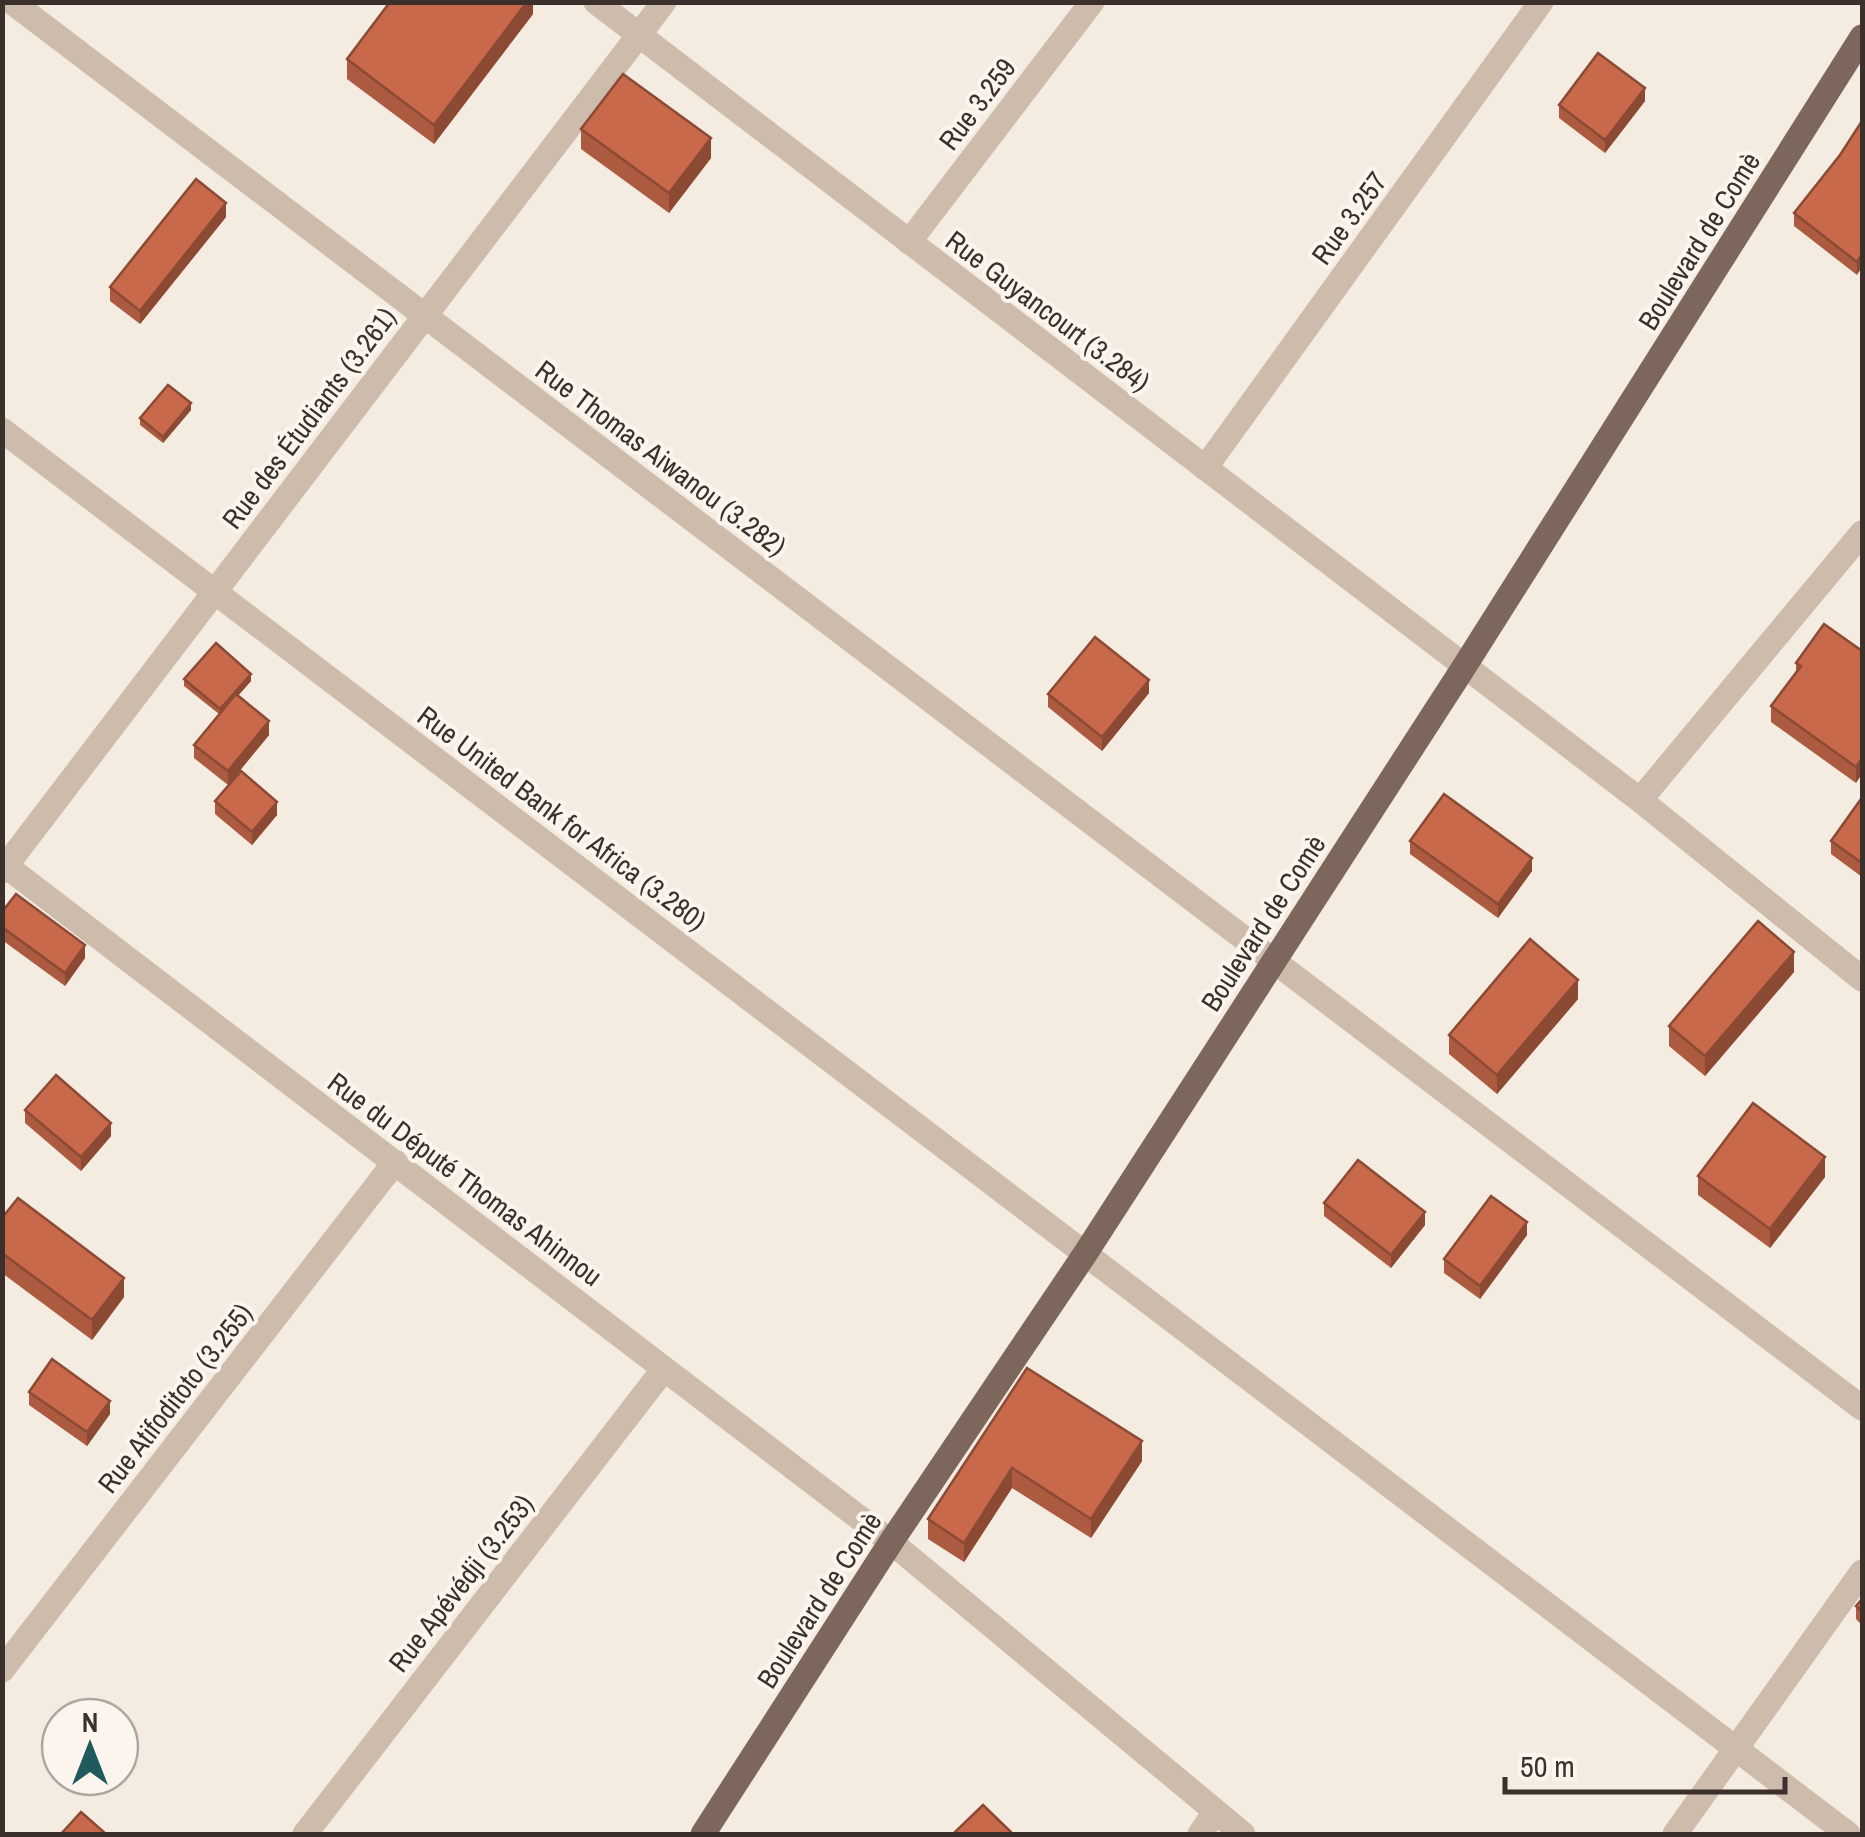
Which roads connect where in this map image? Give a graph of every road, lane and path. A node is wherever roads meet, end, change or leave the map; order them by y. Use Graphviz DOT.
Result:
graph roads {
  1 [pos="12,2"];
  2 [pos="596,2"];
  3 [pos="664,2"];
  4 [pos="1092,2"];
  5 [pos="1542,2"];
  6 [pos="639,36"];
  7 [pos="1862,37"];
  8 [pos="909,242"];
  9 [pos="425,317"];
  10 [pos="2,430"];
  11 [pos="1205,468"];
  12 [pos="1862,534"];
  13 [pos="215,592"];
  14 [pos="1464,667"];
  15 [pos="1640,800"];
  16 [pos="4,866"];
  17 [pos="1274,962"];
  18 [pos="1862,979"];
  19 [pos="395,1162"];
  20 [pos="1085,1254"];
  21 [pos="664,1369"];
  22 [pos="1862,1408"];
  23 [pos="891,1542"];
  24 [pos="1862,1572"];
  25 [pos="2,1670"];
  26 [pos="1736,1752"];
  27 [pos="1215,1812"];
  28 [pos="306,1834"];
  29 [pos="703,1834"];
  30 [pos="1200,1834"];
  31 [pos="1243,1834"];
  32 [pos="1675,1834"];
  33 [pos="1848,1834"];
  1 -- 9 [label="street, Rue Thomas Aiwanou (3.282)"];
  2 -- 6 [label="street, Rue Guyancourt (3.284)"];
  3 -- 6 [label="street, Rue des Étudiants (3.261)"];
  4 -- 8 [label="street, Rue 3.259"];
  5 -- 11 [label="street, Rue 3.257"];
  6 -- 8 [label="street, Rue Guyancourt (3.284)"];
  6 -- 9 [label="street, Rue des Étudiants (3.261)"];
  7 -- 14 [label="main road, Boulevard de Comè"];
  8 -- 11 [label="street, Rue Guyancourt (3.284)"];
  9 -- 13 [label="street, Rue des Étudiants (3.261)"];
  9 -- 17 [label="street, Rue Thomas Aiwanou (3.282)"];
  10 -- 13 [label="street, Rue United Bank for Africa (3.280)"];
  11 -- 14 [label="street, Rue Guyancourt (3.284)"];
  12 -- 15 [label="street"];
  13 -- 16 [label="street, Rue des Étudiants (3.261)"];
  13 -- 20 [label="street, Rue United Bank for Africa (3.280)"];
  14 -- 15 [label="street, Rue Guyancourt (3.284)"];
  14 -- 17 [label="main road, Boulevard de Comè"];
  15 -- 18 [label="street, Rue Guyancourt (3.284)"];
  16 -- 19 [label="street, Rue du Député Thomas Ahinnou"];
  17 -- 20 [label="main road, Boulevard de Comè"];
  17 -- 22 [label="street, Rue Thomas Aiwanou (3.282)"];
  19 -- 21 [label="street, Rue du Député Thomas Ahinnou"];
  19 -- 25 [label="street, Rue Atifoditoto (3.255)"];
  20 -- 23 [label="main road, Boulevard de Comè"];
  20 -- 26 [label="street, Rue United Bank for Africa (3.280)"];
  21 -- 23 [label="street, Rue du Député Thomas Ahinnou"];
  21 -- 28 [label="street, Rue Apévédji (3.253)"];
  23 -- 27 [label="street, Rue du Député Thomas Ahinnou"];
  23 -- 29 [label="main road, Boulevard de Comè"];
  24 -- 26 [label="street"];
  26 -- 32 [label="street"];
  26 -- 33 [label="street, Rue United Bank for Africa (3.280)"];
  27 -- 30 [label="street"];
  27 -- 31 [label="street, Rue du Député Thomas Ahinnou"];
}
